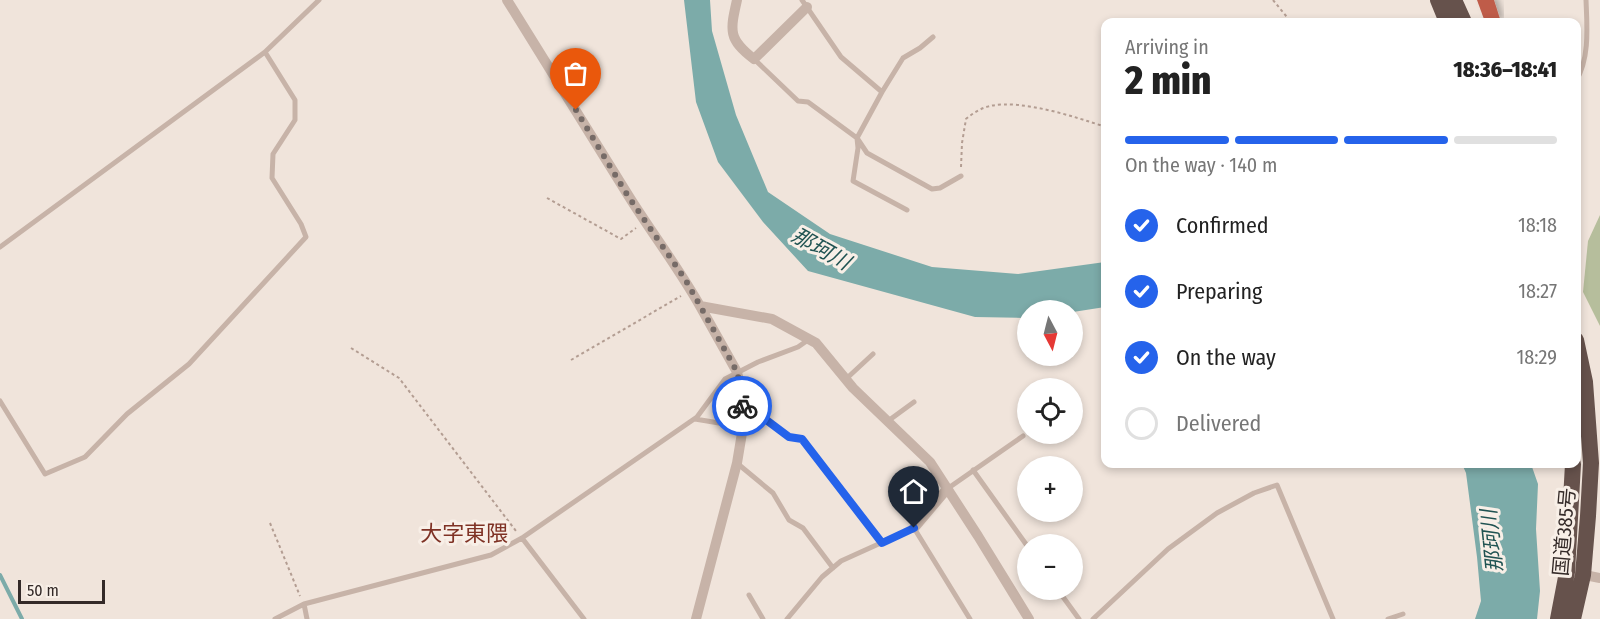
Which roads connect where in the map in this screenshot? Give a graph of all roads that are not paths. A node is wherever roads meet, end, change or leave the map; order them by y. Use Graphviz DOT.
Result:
graph roads {
  1 [pos="319,0"];
  2 [pos="507,0"];
  3 [pos="737,0"];
  4 [pos="1438,0"];
  5 [pos="1454,0"];
  6 [pos="1586,0"];
  7 [pos="805,3"];
  8 [pos="1445,18"];
  9 [pos="1462,18"];
  10 [pos="933,36"];
  11 [pos="265,52"];
  12 [pos="754,59"];
  13 [pos="1581,68"];
  14 [pos="882,92"];
  15 [pos="857,138"];
  16 [pos="961,176"];
  17 [pos="907,210"];
  18 [pos="0,247"];
  19 [pos="700,306"];
  20 [pos="810,339"];
  21 [pos="873,354"];
  22 [pos="1581,363"];
  23 [pos="737,372"];
  24 [pos="846,379"];
  25 [pos="0,401"];
  26 [pos="914,402"];
  27 [pos="695,419"];
  28 [pos="888,422"];
  29 [pos="743,425"];
  30 [pos="1017,440"];
  31 [pos="737,464"];
  32 [pos="1573,468"];
  33 [pos="973,471"];
  34 [pos="947,489"];
  35 [pos="914,528"];
  36 [pos="1019,534"];
  37 [pos="522,538"];
  38 [pos="882,543"];
  39 [pos="833,568"];
  40 [pos="1575,574"];
  41 [pos="1600,578"];
  42 [pos="748,596"];
  43 [pos="1065,600"];
  44 [pos="304,604"];
  45 [pos="1403,614"];
  46 [pos="275,619"];
  47 [pos="307,619"];
  48 [pos="584,619"];
  49 [pos="696,619"];
  50 [pos="763,619"];
  51 [pos="787,619"];
  52 [pos="970,619"];
  53 [pos="1029,619"];
  54 [pos="1079,619"];
  55 [pos="1093,619"];
  56 [pos="1333,619"];
  57 [pos="1388,619"];
  58 [pos="1558,619"];
  59 [pos="1573,619"];
  1 -- 11 [label="lane"];
  2 -- 19 [label="street"];
  3 -- 12 [label="street"];
  4 -- 8 [label="highway"];
  5 -- 9 [label="highway"];
  6 -- 13 [label="lane"];
  7 -- 12 [label="street"];
  7 -- 14 [label="lane"];
  10 -- 14 [label="lane"];
  11 -- 18 [label="lane"];
  11 -- 25 [label="lane"];
  12 -- 15 [label="lane"];
  14 -- 15 [label="lane"];
  15 -- 16 [label="lane"];
  15 -- 17 [label="lane"];
  19 -- 20 [label="street"];
  19 -- 23 [label="street"];
  20 -- 23 [label="lane"];
  20 -- 24 [label="street"];
  21 -- 24 [label="lane"];
  22 -- 40 [label="highway, 国道385号"];
  23 -- 27 [label="lane"];
  23 -- 29 [label="street"];
  24 -- 28 [label="street"];
  26 -- 28 [label="lane"];
  27 -- 29 [label="lane"];
  27 -- 37 [label="lane"];
  28 -- 34 [label="street"];
  29 -- 31 [label="street"];
  29 -- 38 [label="lane"];
  30 -- 33 [label="lane"];
  31 -- 39 [label="lane"];
  31 -- 49 [label="street"];
  32 -- 40 [label="highway, 国道385号"];
  33 -- 34 [label="lane"];
  33 -- 36 [label="lane"];
  34 -- 35 [label="street"];
  34 -- 53 [label="street"];
  35 -- 38 [label="lane"];
  35 -- 52 [label="lane"];
  37 -- 44 [label="lane"];
  37 -- 48 [label="lane"];
  38 -- 39 [label="lane"];
  39 -- 51 [label="lane"];
  40 -- 41 [label="street"];
  40 -- 58 [label="highway, 国道385号"];
  40 -- 59 [label="highway, 国道385号"];
  42 -- 50 [label="lane"];
  43 -- 54 [label="lane"];
  44 -- 46 [label="lane"];
  44 -- 47 [label="lane"];
  45 -- 57 [label="lane"];
  55 -- 56 [label="lane"];
}
